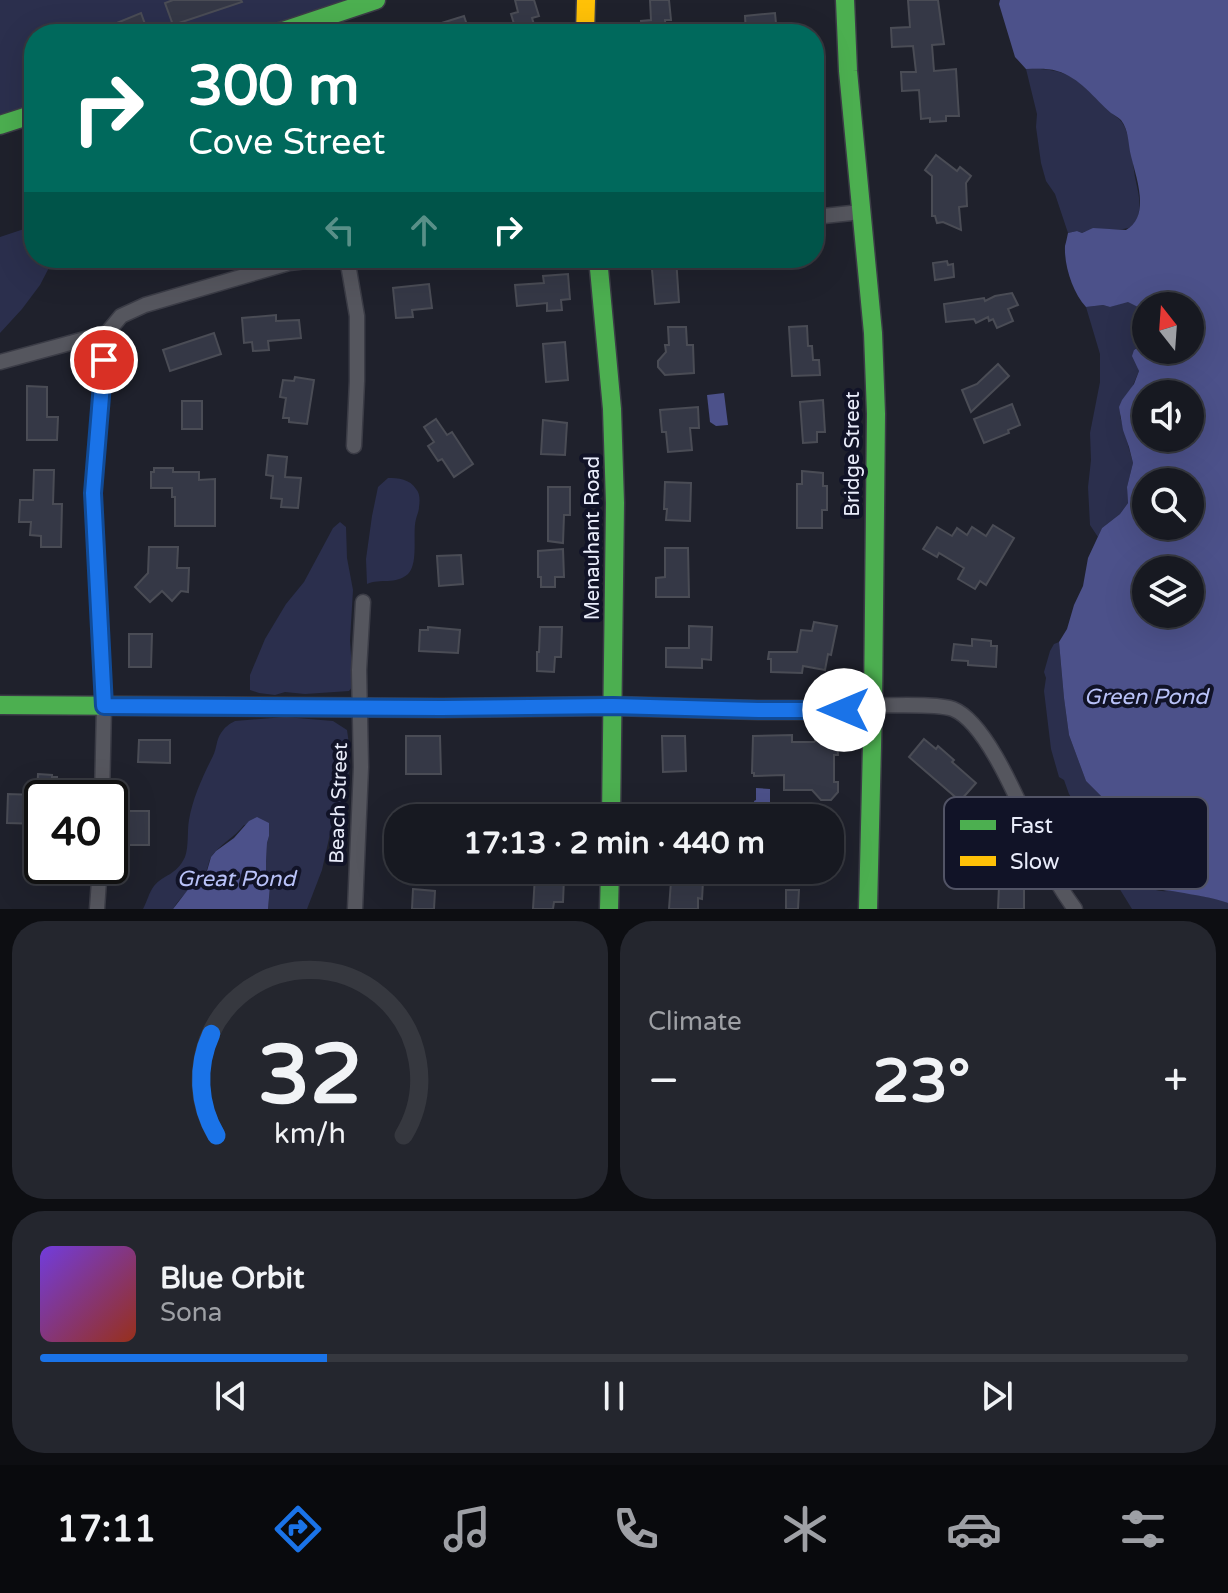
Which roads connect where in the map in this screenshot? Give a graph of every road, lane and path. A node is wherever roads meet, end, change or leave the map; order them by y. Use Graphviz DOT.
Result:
graph roads {
  1 [pos="376,0"];
  2 [pos="586,0"];
  3 [pos="845,0"];
  4 [pos="304,24"];
  5 [pos="585,24"];
  6 [pos="24,117"];
  7 [pos="0,125"];
  8 [pos="861,212"];
  9 [pos="824,216"];
  10 [pos="272,268"];
  11 [pos="349,268"];
  12 [pos="599,268"];
  13 [pos="107,333"];
  14 [pos="0,362"];
  15 [pos="354,446"];
  16 [pos="363,602"];
  17 [pos="0,705"];
  18 [pos="104,706"];
  19 [pos="613,706"];
  20 [pos="360,707"];
  21 [pos="873,708"];
  22 [pos="102,780"];
  23 [pos="1015,797"];
  24 [pos="611,804"];
  25 [pos="99,884"];
  26 [pos="610,884"];
  27 [pos="1063,889"];
  28 [pos="97,909"];
  29 [pos="355,909"];
  30 [pos="609,909"];
  31 [pos="868,909"];
  32 [pos="1075,909"];
  1 -- 4 [label="street"];
  2 -- 5 [label="street"];
  3 -- 8 [label="street, Bridge Street"];
  6 -- 7 [label="street"];
  8 -- 9 [label="street"];
  8 -- 21 [label="street, Bridge Street"];
  10 -- 13 [label="street"];
  11 -- 15 [label="street"];
  12 -- 19 [label="street, Menauhant Road"];
  13 -- 14 [label="street"];
  13 -- 18 [label="street"];
  16 -- 20 [label="street, Beach Street"];
  17 -- 18 [label="street"];
  18 -- 20 [label="street"];
  18 -- 22 [label="street"];
  19 -- 20 [label="street"];
  19 -- 21 [label="street"];
  19 -- 24 [label="street, Menauhant Road"];
  20 -- 29 [label="street, Beach Street"];
  21 -- 23 [label="street"];
  21 -- 31 [label="street, Bridge Street"];
  25 -- 28 [label="street"];
  26 -- 30 [label="street"];
  27 -- 32 [label="street"];
}
